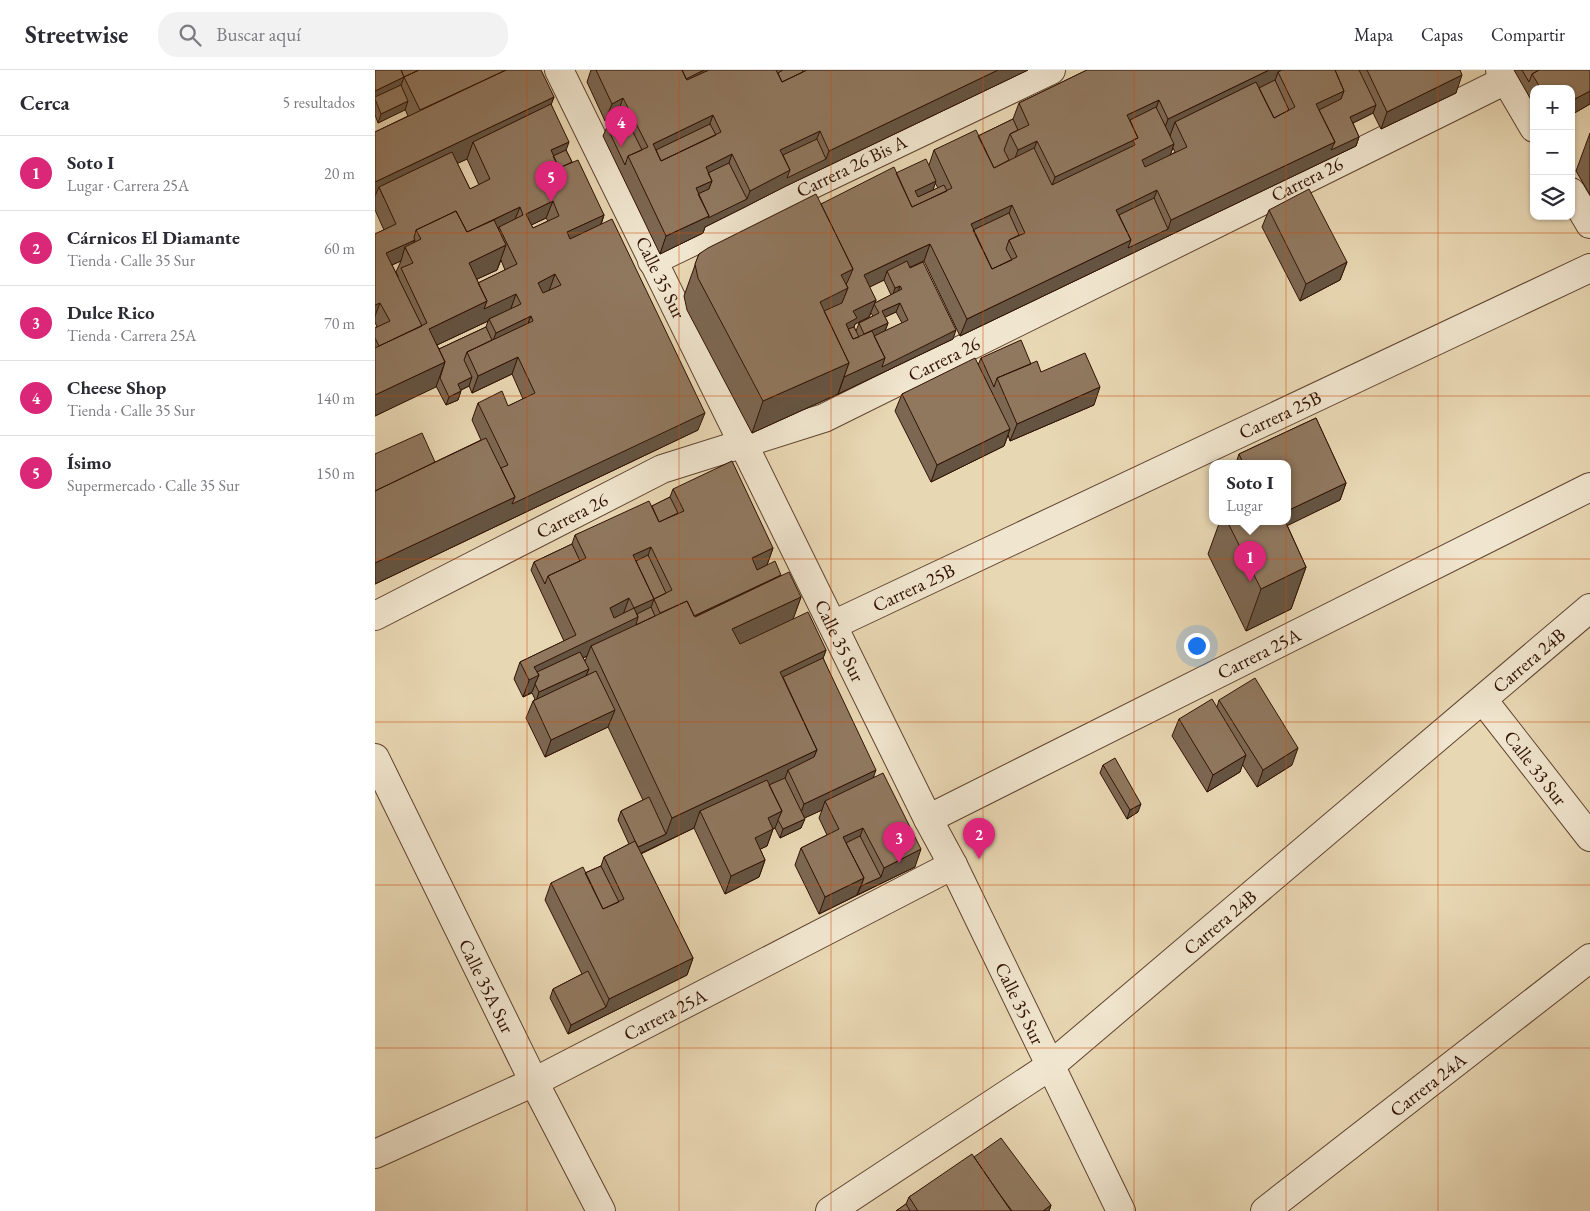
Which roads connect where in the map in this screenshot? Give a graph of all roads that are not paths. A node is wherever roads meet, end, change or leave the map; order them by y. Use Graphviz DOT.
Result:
graph roads {
  1 [pos="559,70"];
  2 [pos="1051,70"];
  3 [pos="1503,75"];
  4 [pos="1530,121"];
  5 [pos="1575,199"];
  6 [pos="1590,224"];
  7 [pos="653,261"];
  8 [pos="1590,268"];
  9 [pos="743,444"];
  10 [pos="1590,487"];
  11 [pos="1590,608"];
  12 [pos="375,616"];
  13 [pos="833,625"];
  14 [pos="1483,700"];
  15 [pos="375,758"];
  16 [pos="928,819"];
  17 [pos="1590,837"];
  18 [pos="953,865"];
  19 [pos="1590,958"];
  20 [pos="1050,1066"];
  21 [pos="534,1082"];
  22 [pos="375,1154"];
  23 [pos="601,1211"];
  24 [pos="829,1211"];
  25 [pos="1121,1211"];
  26 [pos="1265,1211"];
  1 -- 7 [label="street, Calle 35 Sur"];
  2 -- 7 [label="street, Carrera 26 Bis A"];
  3 -- 4 [label="street"];
  3 -- 9 [label="street, Carrera 26"];
  5 -- 6 [label="street"];
  7 -- 9 [label="street, Calle 35 Sur"];
  8 -- 13 [label="street, Carrera 25B"];
  9 -- 12 [label="street, Carrera 26"];
  9 -- 13 [label="street, Calle 35 Sur"];
  10 -- 16 [label="street, Carrera 25A"];
  11 -- 14 [label="street, Carrera 24B"];
  13 -- 16 [label="street, Calle 35 Sur"];
  14 -- 17 [label="street, Calle 33 Sur"];
  14 -- 20 [label="street, Carrera 24B"];
  15 -- 21 [label="street, Calle 35A Sur"];
  16 -- 18 [label="street, Calle 35 Sur"];
  18 -- 20 [label="street, Calle 35 Sur"];
  18 -- 21 [label="street, Carrera 25A"];
  19 -- 26 [label="street, Carrera 24A"];
  20 -- 24 [label="street, Carrera 24B"];
  20 -- 25 [label="street, Calle 35 Sur"];
  21 -- 22 [label="street, Carrera 25A"];
  21 -- 23 [label="street, Calle 35A Sur"];
}
